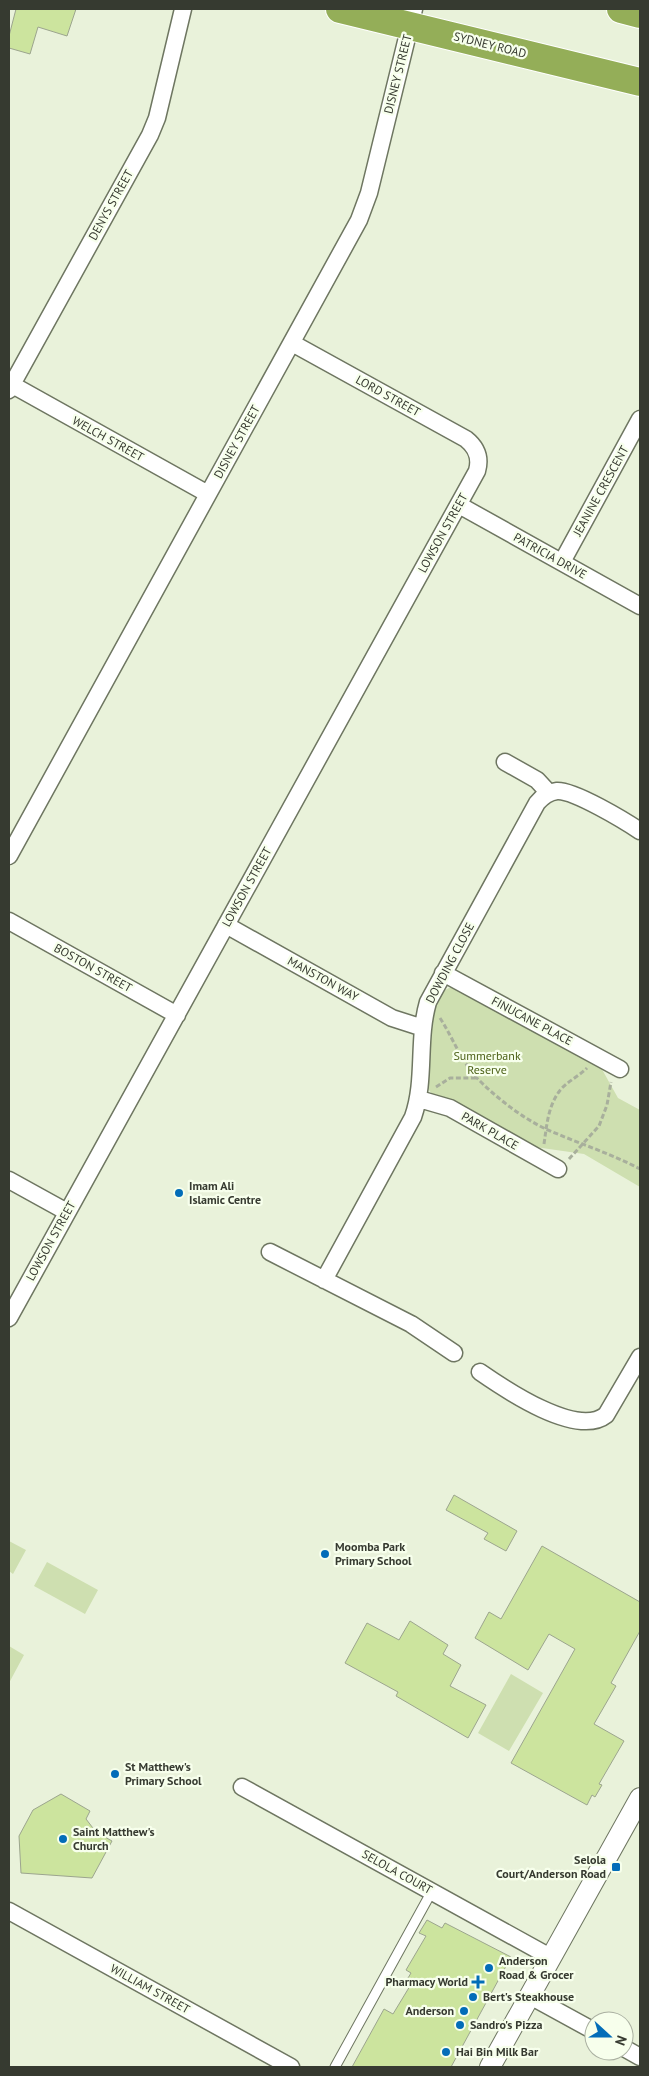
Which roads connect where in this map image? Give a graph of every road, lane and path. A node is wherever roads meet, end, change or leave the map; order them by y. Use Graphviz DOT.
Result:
graph roads {
  1 [pos="183,9"];
  2 [pos="340,9"];
  3 [pos="621,9"];
  4 [pos="640,14"];
  5 [pos="412,17"];
  6 [pos="640,82"];
  7 [pos="292,343"];
  8 [pos="10,386"];
  9 [pos="640,419"];
  10 [pos="478,454"];
  11 [pos="208,494"];
  12 [pos="459,505"];
  13 [pos="562,562"];
  14 [pos="640,606"];
  15 [pos="505,762"];
  16 [pos="549,793"];
  17 [pos="640,831"];
  18 [pos="9,856"];
  19 [pos="9,921"];
  20 [pos="226,925"];
  21 [pos="443,973"];
  22 [pos="177,1015"];
  23 [pos="439,1016"];
  24 [pos="423,1028"];
  25 [pos="596,1055"];
  26 [pos="618,1068"];
  27 [pos="477,1078"];
  28 [pos="434,1089"];
  29 [pos="419,1099"];
  30 [pos="545,1128"];
  31 [pos="585,1143"];
  32 [pos="537,1158"];
  33 [pos="640,1168"];
  34 [pos="558,1169"];
  35 [pos="9,1180"];
  36 [pos="66,1212"];
  37 [pos="270,1252"];
  38 [pos="324,1280"];
  39 [pos="9,1318"];
  40 [pos="454,1353"];
  41 [pos="640,1357"];
  42 [pos="480,1372"];
  43 [pos="242,1787"];
  44 [pos="640,1798"];
  45 [pos="432,1891"];
  46 [pos="9,1911"];
  47 [pos="552,1958"];
  48 [pos="530,1996"];
  49 [pos="584,2026"];
  50 [pos="291,2067"];
  51 [pos="334,2067"];
  52 [pos="490,2067"];
  1 -- 8 [label="street, DENYS STREET"];
  2 -- 5 [label="highway, SYDNEY ROAD"];
  3 -- 4 [label="highway"];
  5 -- 6 [label="highway, SYDNEY ROAD"];
  5 -- 7 [label="street, DISNEY STREET"];
  7 -- 10 [label="street, LORD STREET"];
  7 -- 11 [label="street, DISNEY STREET"];
  8 -- 11 [label="street, WELCH STREET"];
  9 -- 13 [label="street, JEANINE CRESCENT"];
  10 -- 12 [label="street, LOWSON STREET"];
  11 -- 18 [label="street, DISNEY STREET"];
  12 -- 13 [label="street, PATRICIA DRIVE"];
  12 -- 20 [label="street, LOWSON STREET"];
  13 -- 14 [label="street, PATRICIA DRIVE"];
  15 -- 16 [label="street"];
  16 -- 17 [label="street"];
  16 -- 21 [label="street, DOWDING CLOSE"];
  19 -- 22 [label="street, BOSTON STREET"];
  20 -- 22 [label="street, LOWSON STREET"];
  20 -- 24 [label="street, MANSTON WAY"];
  21 -- 24 [label="street, DOWDING CLOSE"];
  21 -- 25 [label="street, FINUCANE PLACE"];
  22 -- 36 [label="street, LOWSON STREET"];
  23 -- 27 [label="path"];
  24 -- 29 [label="street, DOWDING CLOSE"];
  25 -- 26 [label="street, FINUCANE PLACE"];
  25 -- 30 [label="path"];
  26 -- 31 [label="path"];
  27 -- 28 [label="path"];
  27 -- 30 [label="path"];
  29 -- 32 [label="street, PARK PLACE"];
  29 -- 38 [label="street, DOWDING CLOSE"];
  30 -- 31 [label="path"];
  30 -- 32 [label="path"];
  31 -- 33 [label="path"];
  31 -- 34 [label="path"];
  32 -- 34 [label="street, PARK PLACE"];
  35 -- 36 [label="street"];
  36 -- 39 [label="street, LOWSON STREET"];
  37 -- 38 [label="street"];
  38 -- 40 [label="street"];
  41 -- 42 [label="street"];
  43 -- 45 [label="street, SELOLA COURT"];
  44 -- 47 [label="street"];
  45 -- 47 [label="street, SELOLA COURT"];
  45 -- 51 [label="lane"];
  46 -- 50 [label="street, WILLIAM STREET"];
  47 -- 48 [label="street"];
  48 -- 49 [label="street"];
  48 -- 52 [label="street"];
}
